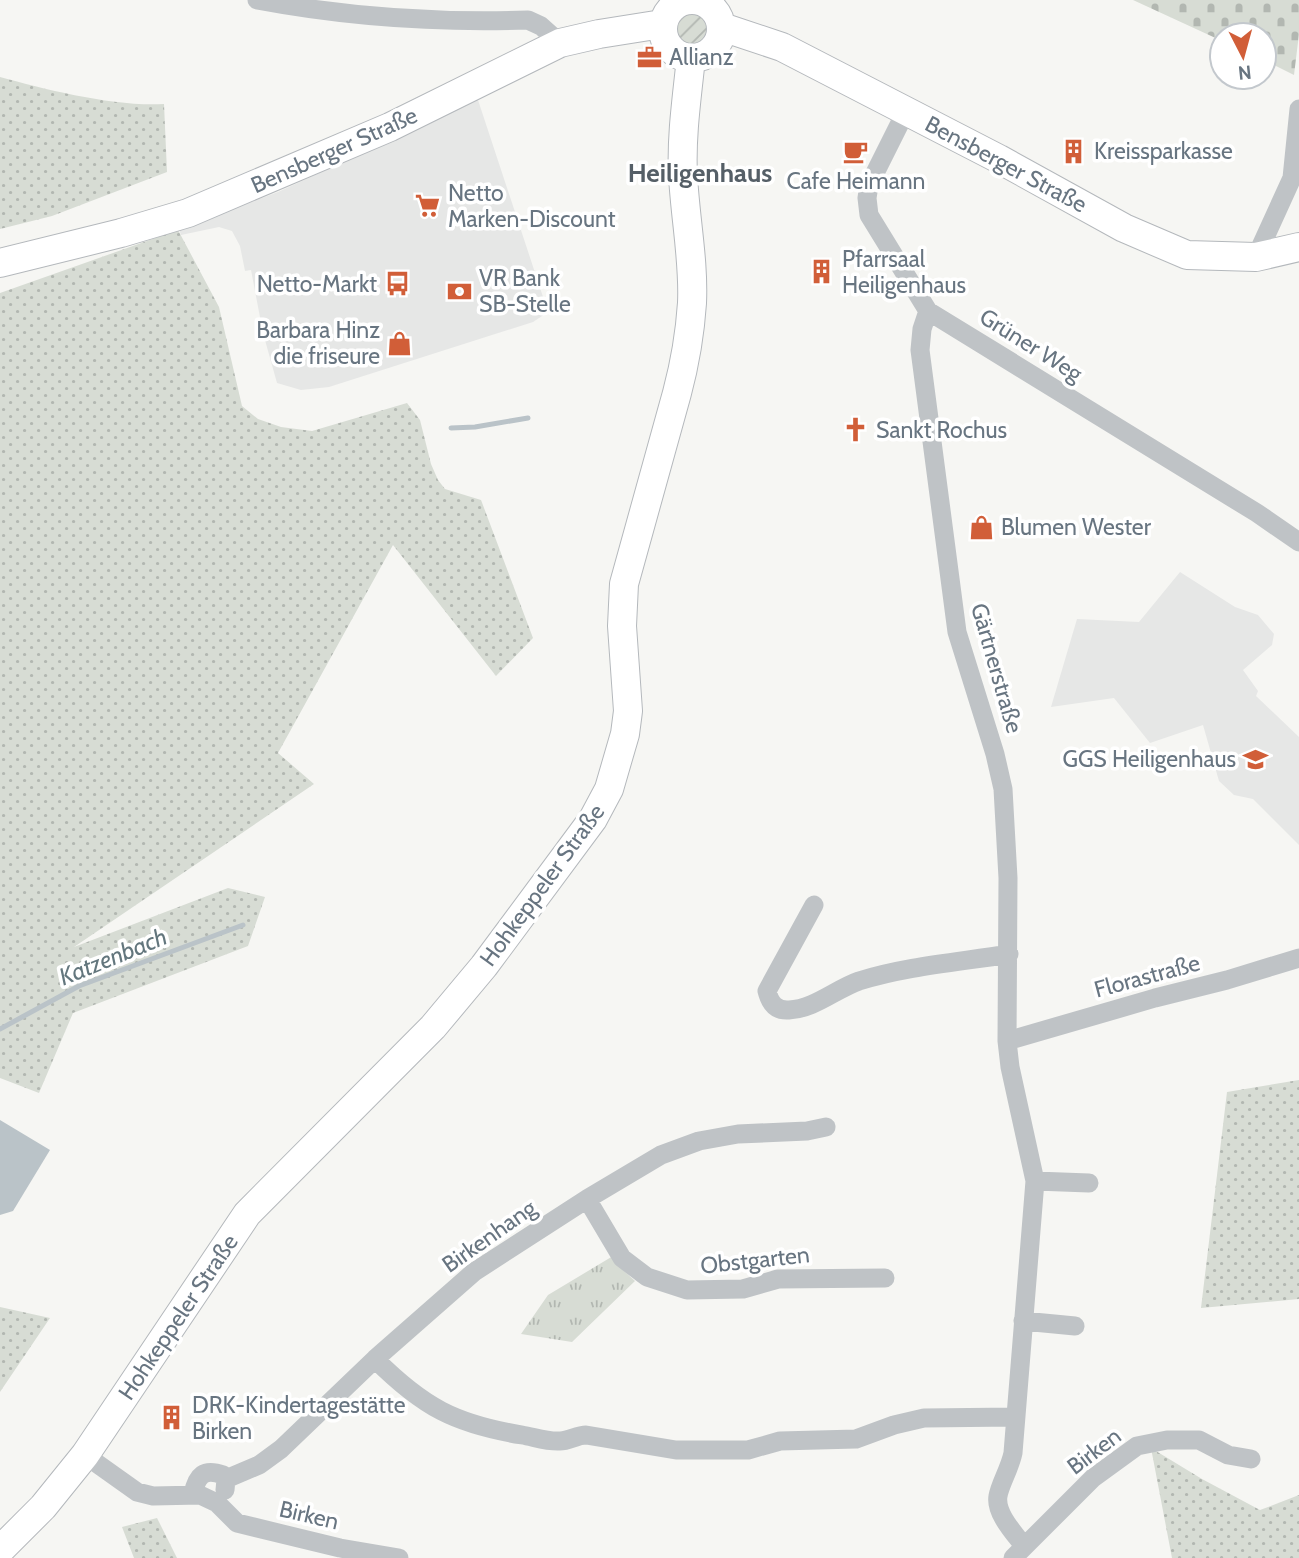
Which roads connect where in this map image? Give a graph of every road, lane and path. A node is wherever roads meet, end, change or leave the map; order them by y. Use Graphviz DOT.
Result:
graph roads {
  1 [pos="257,0"];
  2 [pos="696,0"];
  3 [pos="662,24"];
  4 [pos="722,27"];
  5 [pos="560,43"];
  6 [pos="691,58"];
  7 [pos="1299,109"];
  8 [pos="905,111"];
  9 [pos="1299,247"];
  10 [pos="1256,257"];
  11 [pos="0,262"];
  12 [pos="928,311"];
  13 [pos="1299,542"];
  14 [pos="814,905"];
  15 [pos="1009,954"];
  16 [pos="1299,958"];
  17 [pos="1007,1041"];
  18 [pos="826,1128"];
  19 [pos="1035,1181"];
  20 [pos="1088,1183"];
  21 [pos="587,1199"];
  22 [pos="885,1278"];
  23 [pos="1023,1321"];
  24 [pos="1075,1326"];
  25 [pos="375,1359"];
  26 [pos="1014,1417"];
  27 [pos="85,1455"];
  28 [pos="1251,1459"];
  29 [pos="226,1479"];
  30 [pos="193,1494"];
  31 [pos="217,1503"];
  32 [pos="0,1550"];
  33 [pos="1018,1552"];
  34 [pos="399,1558"];
  1 -- 5 [label="street"];
  2 -- 3 [label="street"];
  2 -- 4 [label="street"];
  3 -- 5 [label="street, Bensberger Straße"];
  3 -- 6 [label="street"];
  4 -- 6 [label="street"];
  4 -- 8 [label="street, Bensberger Straße"];
  5 -- 11 [label="street, Bensberger Straße"];
  6 -- 27 [label="street, Hohkeppeler Straße"];
  7 -- 10 [label="street"];
  8 -- 10 [label="street, Bensberger Straße"];
  8 -- 12 [label="street, Grüner Weg"];
  9 -- 10 [label="street, Bensberger Straße"];
  12 -- 13 [label="street, Grüner Weg"];
  12 -- 15 [label="street, Gärtnerstraße"];
  14 -- 15 [label="street"];
  15 -- 17 [label="street, Gärtnerstraße"];
  16 -- 17 [label="street, Florastraße"];
  17 -- 19 [label="street, Birken"];
  18 -- 21 [label="street, Birkenhang"];
  19 -- 20 [label="street"];
  19 -- 23 [label="street, Birken"];
  21 -- 22 [label="street, Obstgarten"];
  21 -- 25 [label="street, Birkenhang"];
  23 -- 24 [label="street"];
  23 -- 26 [label="street, Birken"];
  25 -- 26 [label="street"];
  25 -- 29 [label="street, Birkenhang"];
  26 -- 33 [label="street, Birken"];
  27 -- 30 [label="street, Birken"];
  27 -- 32 [label="street, Hohkeppeler Straße"];
  28 -- 33 [label="street, Birken"];
  29 -- 30 [label="street"];
  29 -- 31 [label="street"];
  30 -- 31 [label="street, Birken"];
  31 -- 34 [label="street, Birken"];
}
